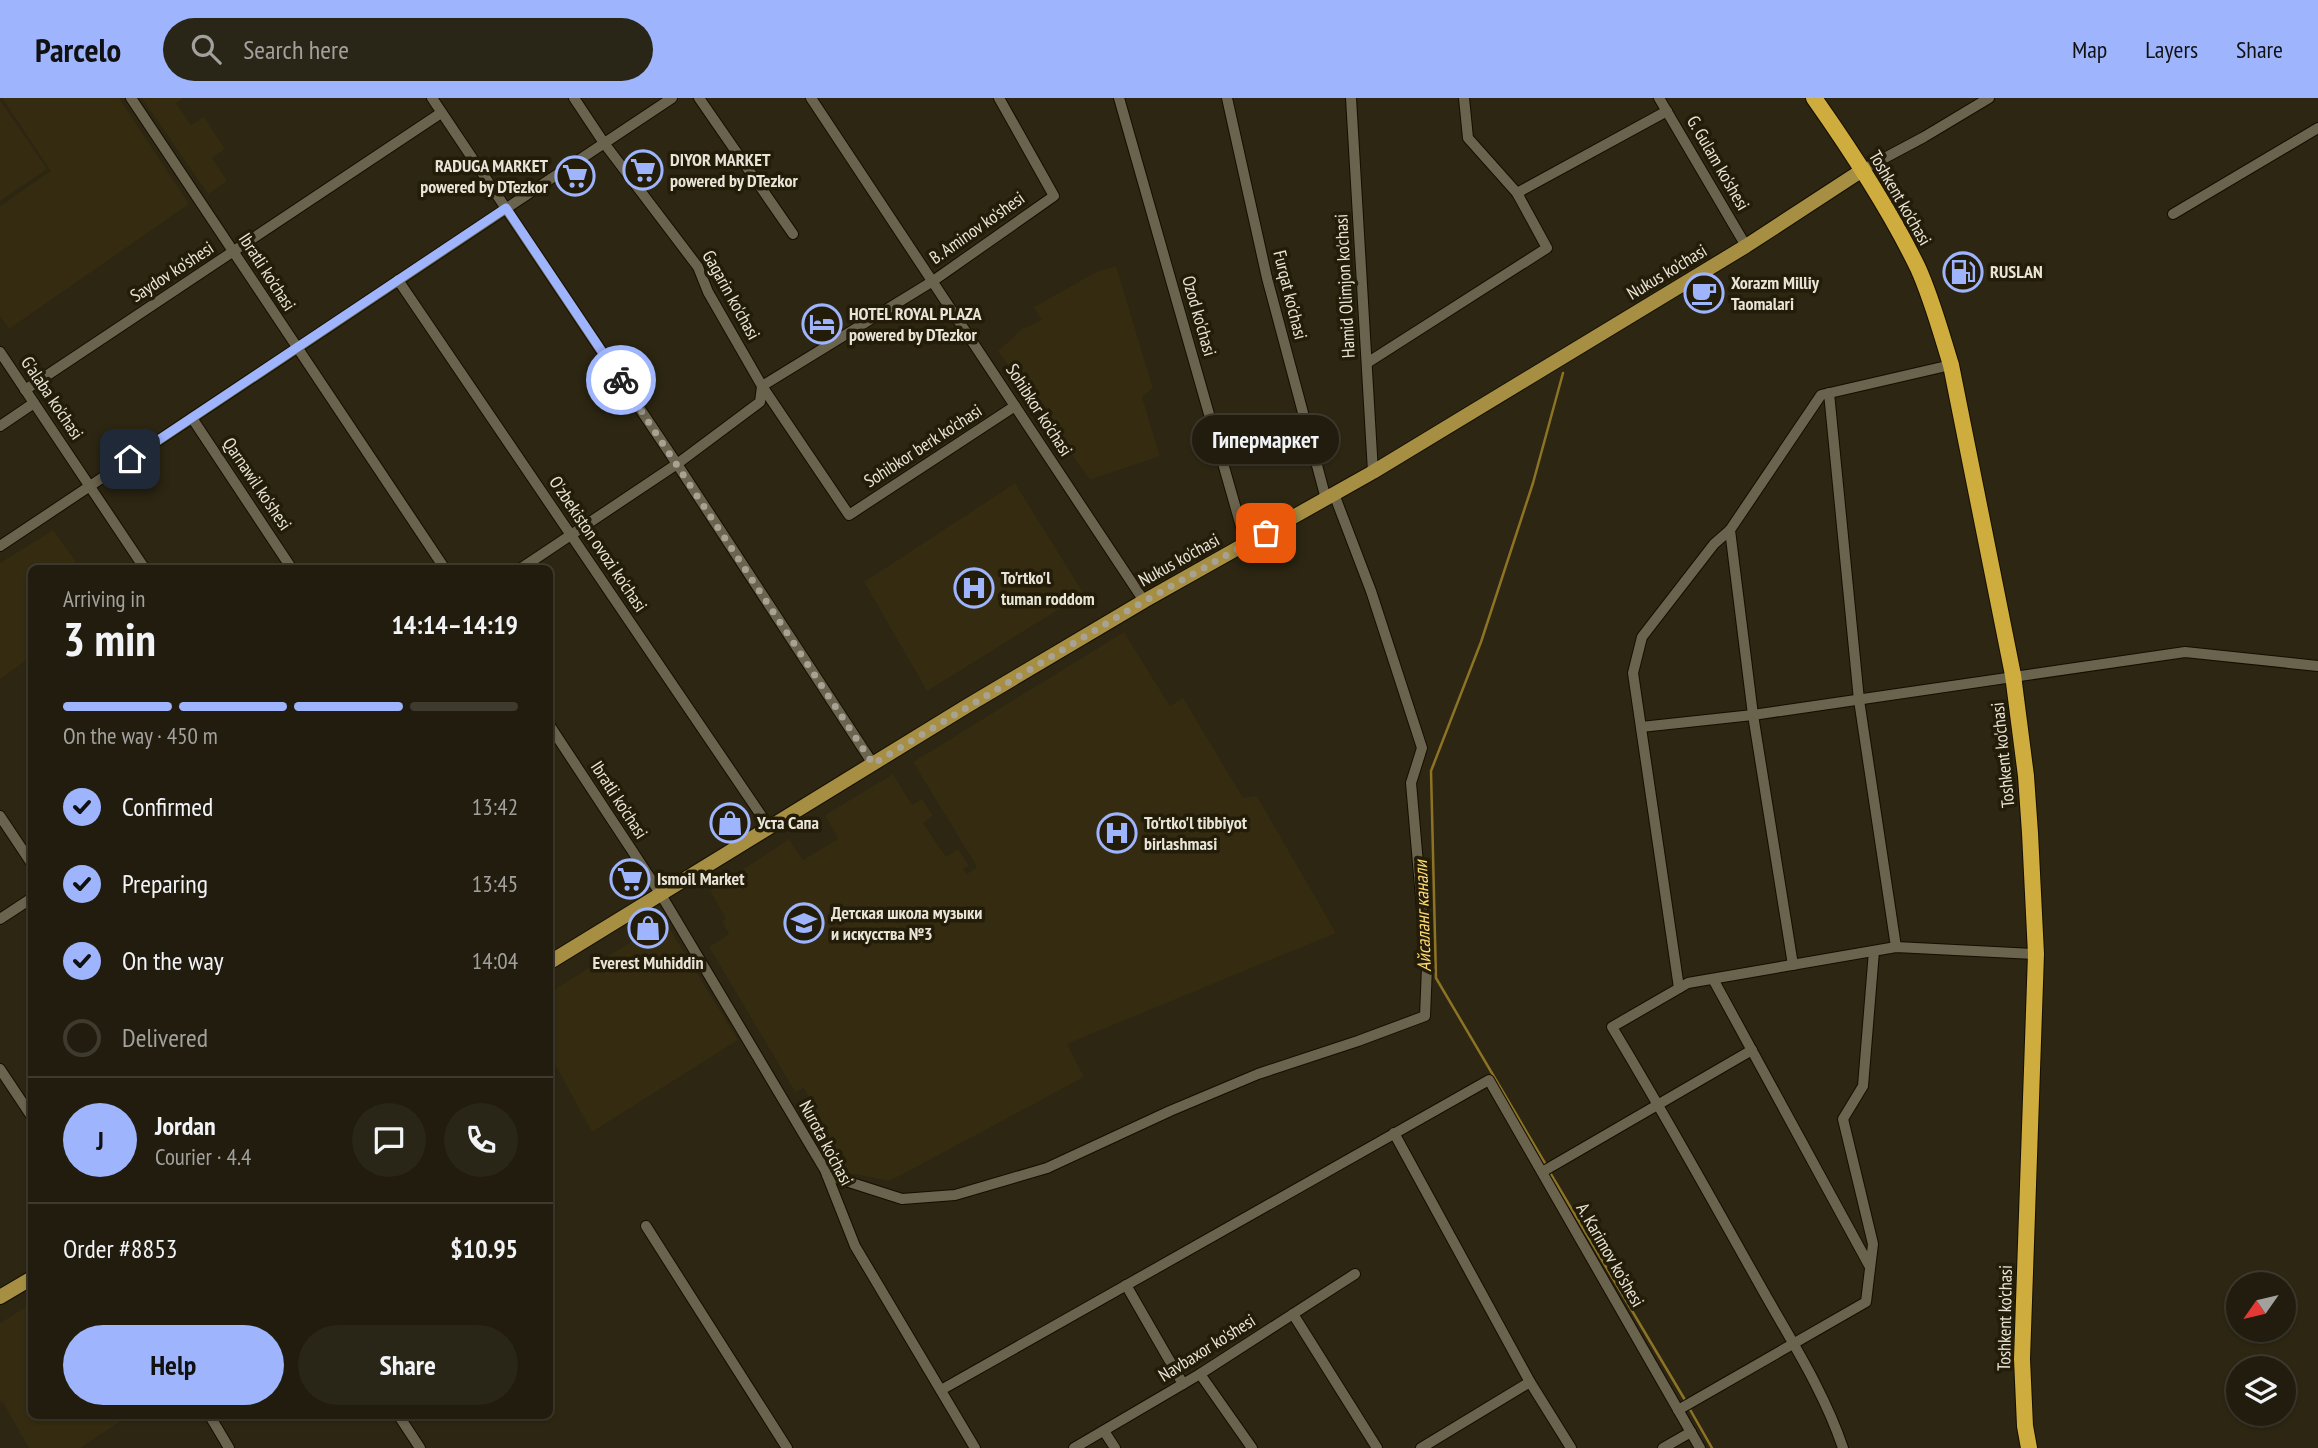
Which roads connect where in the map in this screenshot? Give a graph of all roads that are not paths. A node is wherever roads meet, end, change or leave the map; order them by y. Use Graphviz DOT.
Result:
graph roads {
  1 [pos="131,98"];
  2 [pos="432,98"];
  3 [pos="574,98"];
  4 [pos="672,98"];
  5 [pos="699,98"];
  6 [pos="811,98"];
  7 [pos="999,98"];
  8 [pos="1119,98"];
  9 [pos="1227,98"];
  10 [pos="1352,98"];
  11 [pos="1464,98"];
  12 [pos="1659,98"];
  13 [pos="1814,98"];
  14 [pos="1989,98"];
  15 [pos="1973,103"];
  16 [pos="1667,111"];
  17 [pos="442,113"];
  18 [pos="2318,128"];
  19 [pos="604,143"];
  20 [pos="1864,169"];
  21 [pos="1517,193"];
  22 [pos="506,208"];
  23 [pos="2174,214"];
  24 [pos="793,234"];
  25 [pos="1746,246"];
  26 [pos="234,253"];
  27 [pos="398,281"];
  28 [pos="933,281"];
  29 [pos="296,348"];
  30 [pos="0,352"];
  31 [pos="1367,363"];
  32 [pos="1951,365"];
  33 [pos="762,386"];
  34 [pos="25,390"];
  35 [pos="1829,393"];
  36 [pos="34,403"];
  37 [pos="1015,406"];
  38 [pos="192,418"];
  39 [pos="0,426"];
  40 [pos="677,464"];
  41 [pos="1373,472"];
  42 [pos="89,486"];
  43 [pos="1330,497"];
  44 [pos="849,515"];
  45 [pos="1730,530"];
  46 [pos="571,535"];
  47 [pos="1246,544"];
  48 [pos="0,546"];
  49 [pos="142,565"];
  50 [pos="289,565"];
  51 [pos="442,565"];
  52 [pos="526,565"];
  53 [pos="1144,601"];
  54 [pos="2318,666"];
  55 [pos="2014,676"];
  56 [pos="1859,700"];
  57 [pos="1753,715"];
  58 [pos="1641,727"];
  59 [pos="553,731"];
  60 [pos="873,764"];
  61 [pos="0,816"];
  62 [pos="769,827"];
  63 [pos="28,858"];
  64 [pos="660,893"];
  65 [pos="28,901"];
  66 [pos="0,919"];
  67 [pos="1896,947"];
  68 [pos="1874,951"];
  69 [pos="2036,954"];
  70 [pos="553,955"];
  71 [pos="1793,965"];
  72 [pos="1713,979"];
  73 [pos="1679,988"];
  74 [pos="1752,1050"];
  75 [pos="0,1069"];
  76 [pos="1659,1105"];
  77 [pos="28,1111"];
  78 [pos="1394,1133"];
  79 [pos="1542,1172"];
  80 [pos="827,1175"];
  81 [pos="646,1226"];
  82 [pos="1870,1266"];
  83 [pos="1355,1274"];
  84 [pos="28,1280"];
  85 [pos="1126,1285"];
  86 [pos="1,1295"];
  87 [pos="1293,1314"];
  88 [pos="1793,1344"];
  89 [pos="1200,1374"];
  90 [pos="1530,1382"];
  91 [pos="1183,1384"];
  92 [pos="941,1390"];
  93 [pos="1678,1410"];
  94 [pos="211,1419"];
  95 [pos="401,1419"];
  96 [pos="1104,1431"];
  97 [pos="1691,1432"];
  98 [pos="229,1448"];
  99 [pos="421,1448"];
  100 [pos="787,1448"];
  101 [pos="975,1448"];
  102 [pos="1074,1448"];
  103 [pos="1115,1448"];
  104 [pos="1252,1448"];
  105 [pos="1377,1448"];
  106 [pos="1421,1448"];
  107 [pos="1571,1448"];
  108 [pos="1663,1448"];
  109 [pos="1700,1448"];
  110 [pos="1843,1448"];
  111 [pos="2029,1448"];
  1 -- 26 [label="street, Ibratli ko'chasi"];
  2 -- 17 [label="street"];
  3 -- 19 [label="street, Gagarin ko'chasi"];
  4 -- 19 [label="street"];
  5 -- 24 [label="street"];
  6 -- 28 [label="street, Sohibkor ko'chasi"];
  7 -- 28 [label="street, B. Aminov ko'shesi"];
  8 -- 47 [label="street, Ozod ko'chasi"];
  9 -- 43 [label="street, Furqat ko'chasi"];
  10 -- 31 [label="street, Hamid Olimjon ko'chasi"];
  11 -- 21 [label="street"];
  12 -- 16 [label="street, G. Gulam ko'shesi"];
  13 -- 20 [label="highway, Toshkent ko'chasi"];
  14 -- 15 [label="street"];
  15 -- 20 [label="street"];
  16 -- 21 [label="street"];
  16 -- 25 [label="street, G. Gulam ko'shesi"];
  17 -- 22 [label="street"];
  17 -- 26 [label="street, Saydov ko'shesi"];
  18 -- 23 [label="street"];
  19 -- 22 [label="street"];
  19 -- 33 [label="street, Gagarin ko'chasi"];
  20 -- 25 [label="main road, Nukus ko'chasi"];
  20 -- 32 [label="highway, Toshkent ko'chasi"];
  21 -- 31 [label="street"];
  22 -- 27 [label="street"];
  22 -- 40 [label="street"];
  25 -- 41 [label="main road, Nukus ko'chasi"];
  26 -- 29 [label="street, Ibratli ko'chasi"];
  26 -- 34 [label="street, Saydov ko'shesi"];
  27 -- 29 [label="street"];
  27 -- 46 [label="street, O'zbekiston ovozi ko'chasi"];
  28 -- 33 [label="street"];
  28 -- 37 [label="street, Sohibkor ko'chasi"];
  29 -- 38 [label="street"];
  29 -- 51 [label="street, Ibratli ko'chasi"];
  30 -- 34 [label="street, G'alaba ko'chasi"];
  31 -- 41 [label="street, Hamid Olimjon ko'chasi"];
  32 -- 35 [label="street"];
  32 -- 55 [label="highway, Toshkent ko'chasi"];
  33 -- 40 [label="street"];
  33 -- 44 [label="street, Gagarin ko'chasi"];
  34 -- 36 [label="street, G'alaba ko'chasi"];
  35 -- 45 [label="street"];
  35 -- 56 [label="street"];
  36 -- 39 [label="street"];
  36 -- 42 [label="street, G'alaba ko'chasi"];
  37 -- 44 [label="street, Sohibkor berk ko'chasi"];
  37 -- 53 [label="street, Sohibkor ko'chasi"];
  38 -- 42 [label="street"];
  38 -- 50 [label="street, Qarnawil ko'shesi"];
  40 -- 46 [label="street"];
  40 -- 60 [label="street"];
  41 -- 43 [label="main road, Nukus ko'chasi"];
  42 -- 48 [label="street"];
  42 -- 49 [label="street, G'alaba ko'chasi"];
  43 -- 47 [label="main road, Nukus ko'chasi"];
  43 -- 80 [label="street, Furqat ko'chasi"];
  45 -- 57 [label="street"];
  45 -- 58 [label="street"];
  46 -- 52 [label="street"];
  46 -- 62 [label="street, O'zbekiston ovozi ko'chasi"];
  47 -- 53 [label="main road, Nukus ko'chasi"];
  53 -- 60 [label="main road, Nukus ko'chasi"];
  54 -- 55 [label="street"];
  55 -- 56 [label="street"];
  55 -- 69 [label="highway, Toshkent ko'chasi"];
  56 -- 57 [label="street"];
  56 -- 67 [label="street"];
  57 -- 58 [label="street"];
  57 -- 71 [label="street"];
  58 -- 73 [label="street"];
  59 -- 64 [label="street, Ibratli ko'chasi"];
  60 -- 62 [label="main road, Nukus ko'chasi"];
  61 -- 63 [label="street"];
  62 -- 64 [label="main road, Nukus ko'chasi"];
  64 -- 70 [label="main road, Nukus ko'chasi"];
  64 -- 80 [label="street, Nurota ko'chasi"];
  65 -- 66 [label="street"];
  67 -- 68 [label="street"];
  67 -- 69 [label="street"];
  68 -- 71 [label="street"];
  68 -- 82 [label="street"];
  69 -- 111 [label="highway, Toshkent ko'chasi"];
  71 -- 72 [label="street"];
  72 -- 73 [label="street"];
  72 -- 74 [label="street"];
  73 -- 76 [label="street"];
  74 -- 76 [label="street"];
  74 -- 82 [label="street"];
  75 -- 77 [label="street"];
  76 -- 79 [label="street"];
  76 -- 88 [label="street"];
  78 -- 79 [label="street, A. Karimov ko'shesi"];
  78 -- 85 [label="street"];
  78 -- 90 [label="street"];
  79 -- 93 [label="street, A. Karimov ko'shesi"];
  80 -- 92 [label="street, Nurota ko'chasi"];
  81 -- 100 [label="street"];
  82 -- 88 [label="street"];
  83 -- 87 [label="street, Navbaxor ko'shesi"];
  84 -- 86 [label="main road"];
  85 -- 91 [label="street"];
  85 -- 92 [label="street"];
  87 -- 89 [label="street, Navbaxor ko'shesi"];
  87 -- 105 [label="street"];
  88 -- 93 [label="street"];
  88 -- 110 [label="street"];
  89 -- 91 [label="street, Navbaxor ko'shesi"];
  89 -- 104 [label="street"];
  90 -- 106 [label="street"];
  90 -- 107 [label="street"];
  91 -- 96 [label="street, Navbaxor ko'shesi"];
  92 -- 101 [label="street, Nurota ko'chasi"];
  93 -- 97 [label="street, A. Karimov ko'shesi"];
  94 -- 98 [label="street"];
  95 -- 99 [label="street"];
  96 -- 102 [label="street, Navbaxor ko'shesi"];
  96 -- 103 [label="street"];
  97 -- 108 [label="street"];
  97 -- 109 [label="street, A. Karimov ko'shesi"];
}
